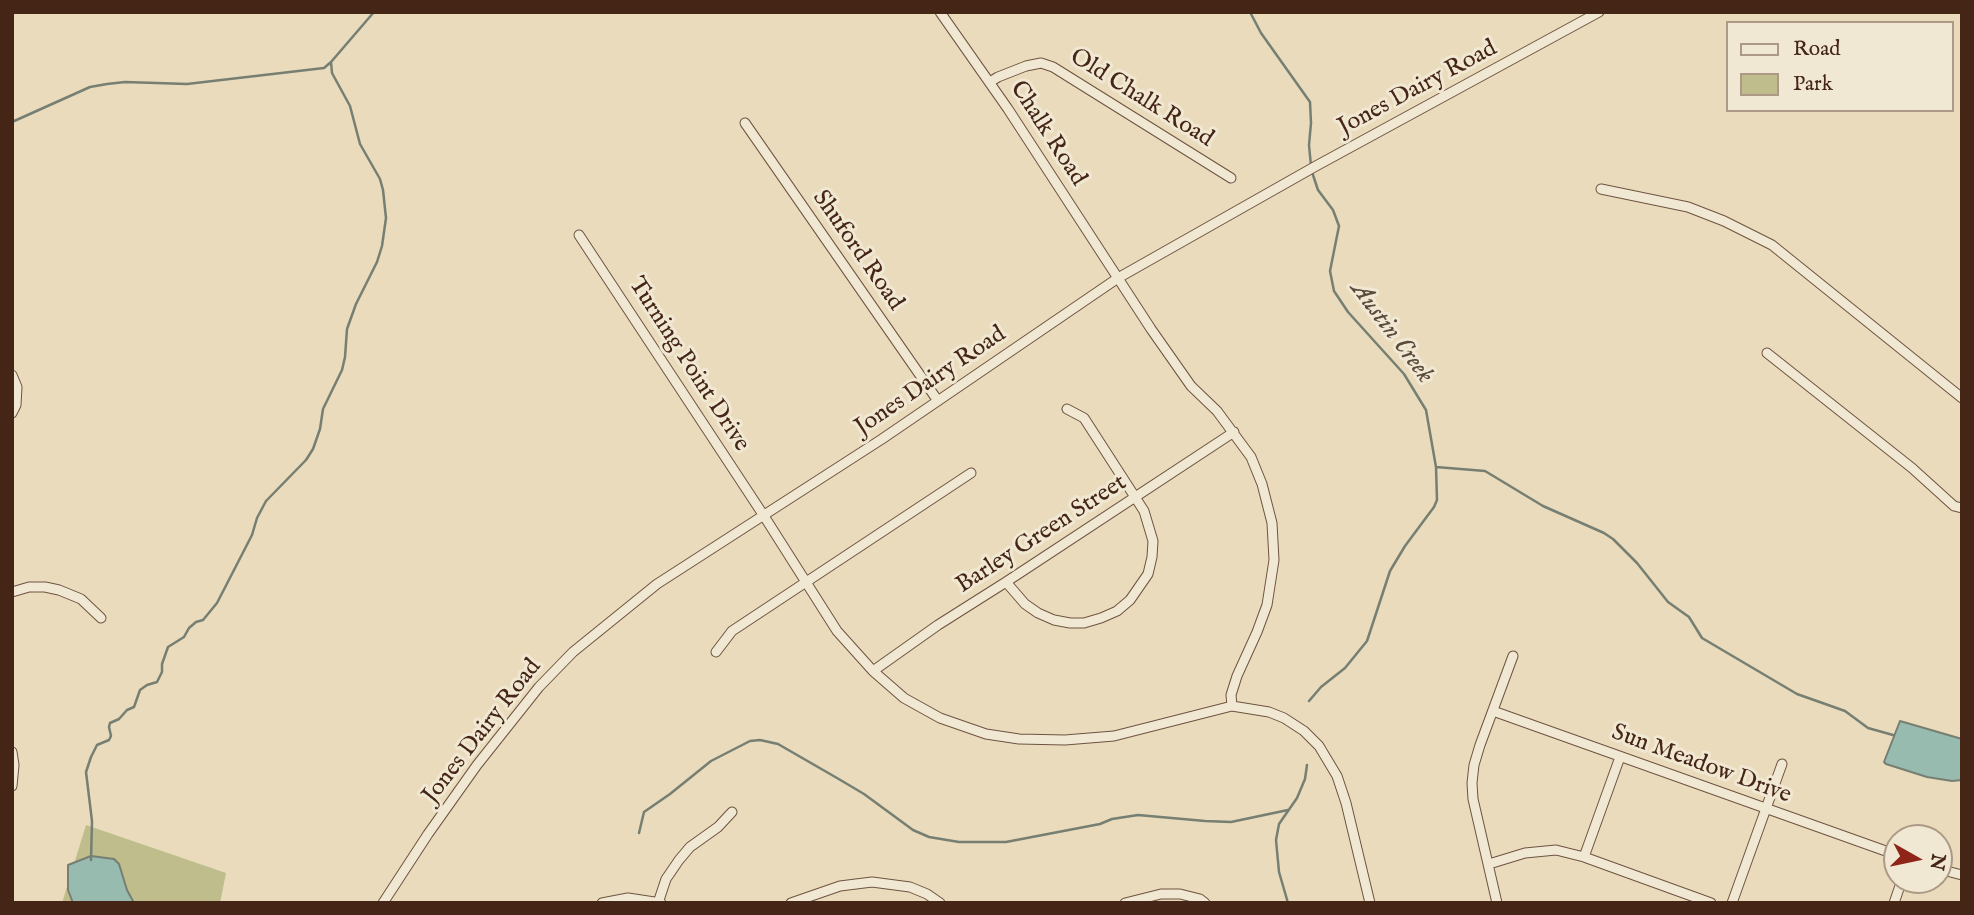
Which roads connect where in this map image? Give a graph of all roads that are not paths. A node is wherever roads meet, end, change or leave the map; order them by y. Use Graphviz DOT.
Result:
graph roads {
  1 [pos="940,12"];
  2 [pos="1599,12"];
  3 [pos="990,82"];
  4 [pos="745,123"];
  5 [pos="1231,178"];
  6 [pos="1601,190"];
  7 [pos="579,235"];
  8 [pos="1118,278"];
  9 [pos="1768,353"];
  10 [pos="12,375"];
  11 [pos="1962,398"];
  12 [pos="938,401"];
  13 [pos="1067,409"];
  14 [pos="12,413"];
  15 [pos="1234,432"];
  16 [pos="971,473"];
  17 [pos="1135,497"];
  18 [pos="1962,508"];
  19 [pos="764,516"];
  20 [pos="805,582"];
  21 [pos="1006,582"];
  22 [pos="12,592"];
  23 [pos="101,618"];
  24 [pos="716,652"];
  25 [pos="1513,656"];
  26 [pos="873,671"];
  27 [pos="1232,706"];
  28 [pos="1493,711"];
  29 [pos="12,752"];
  30 [pos="1620,757"];
  31 [pos="1782,764"];
  32 [pos="12,786"];
  33 [pos="1766,809"];
  34 [pos="732,812"];
  35 [pos="1883,850"];
  36 [pos="1584,858"];
  37 [pos="1489,864"];
  38 [pos="925,898"];
  39 [pos="383,903"];
  40 [pos="602,903"];
  41 [pos="659,903"];
  42 [pos="791,903"];
  43 [pos="940,903"];
  44 [pos="1125,903"];
  45 [pos="1205,903"];
  46 [pos="1370,903"];
  47 [pos="1497,903"];
  48 [pos="1711,903"];
  49 [pos="1732,903"];
  1 -- 3 [label="street, Chalk Road"];
  2 -- 8 [label="street, Jones Dairy Road"];
  3 -- 5 [label="street, Old Chalk Road"];
  3 -- 8 [label="street, Chalk Road"];
  4 -- 12 [label="street, Shuford Road"];
  6 -- 11 [label="street"];
  7 -- 19 [label="street, Turning Point Drive"];
  8 -- 12 [label="street, Jones Dairy Road"];
  8 -- 15 [label="street, Chalk Road"];
  9 -- 18 [label="street"];
  10 -- 14 [label="street"];
  12 -- 19 [label="street, Jones Dairy Road"];
  13 -- 17 [label="street"];
  15 -- 17 [label="street, Barley Green Street"];
  15 -- 27 [label="street, Chalk Road"];
  16 -- 20 [label="street"];
  17 -- 21 [label="street, Barley Green Street"];
  17 -- 21 [label="street"];
  19 -- 20 [label="street, Turning Point Drive"];
  19 -- 39 [label="street, Jones Dairy Road"];
  20 -- 24 [label="street"];
  20 -- 26 [label="street, Turning Point Drive"];
  21 -- 26 [label="street, Barley Green Street"];
  22 -- 23 [label="street"];
  25 -- 28 [label="street"];
  26 -- 27 [label="street, Turning Point Drive"];
  27 -- 46 [label="street"];
  28 -- 30 [label="street, Sun Meadow Drive"];
  28 -- 37 [label="street"];
  29 -- 32 [label="street"];
  30 -- 33 [label="street, Sun Meadow Drive"];
  30 -- 36 [label="street"];
  31 -- 33 [label="street"];
  33 -- 35 [label="street, Sun Meadow Drive"];
  33 -- 49 [label="street"];
  34 -- 41 [label="street"];
  36 -- 37 [label="street"];
  36 -- 48 [label="street"];
  37 -- 47 [label="street"];
  38 -- 42 [label="street"];
  38 -- 43 [label="street"];
  40 -- 41 [label="street"];
  44 -- 45 [label="street"];
}
